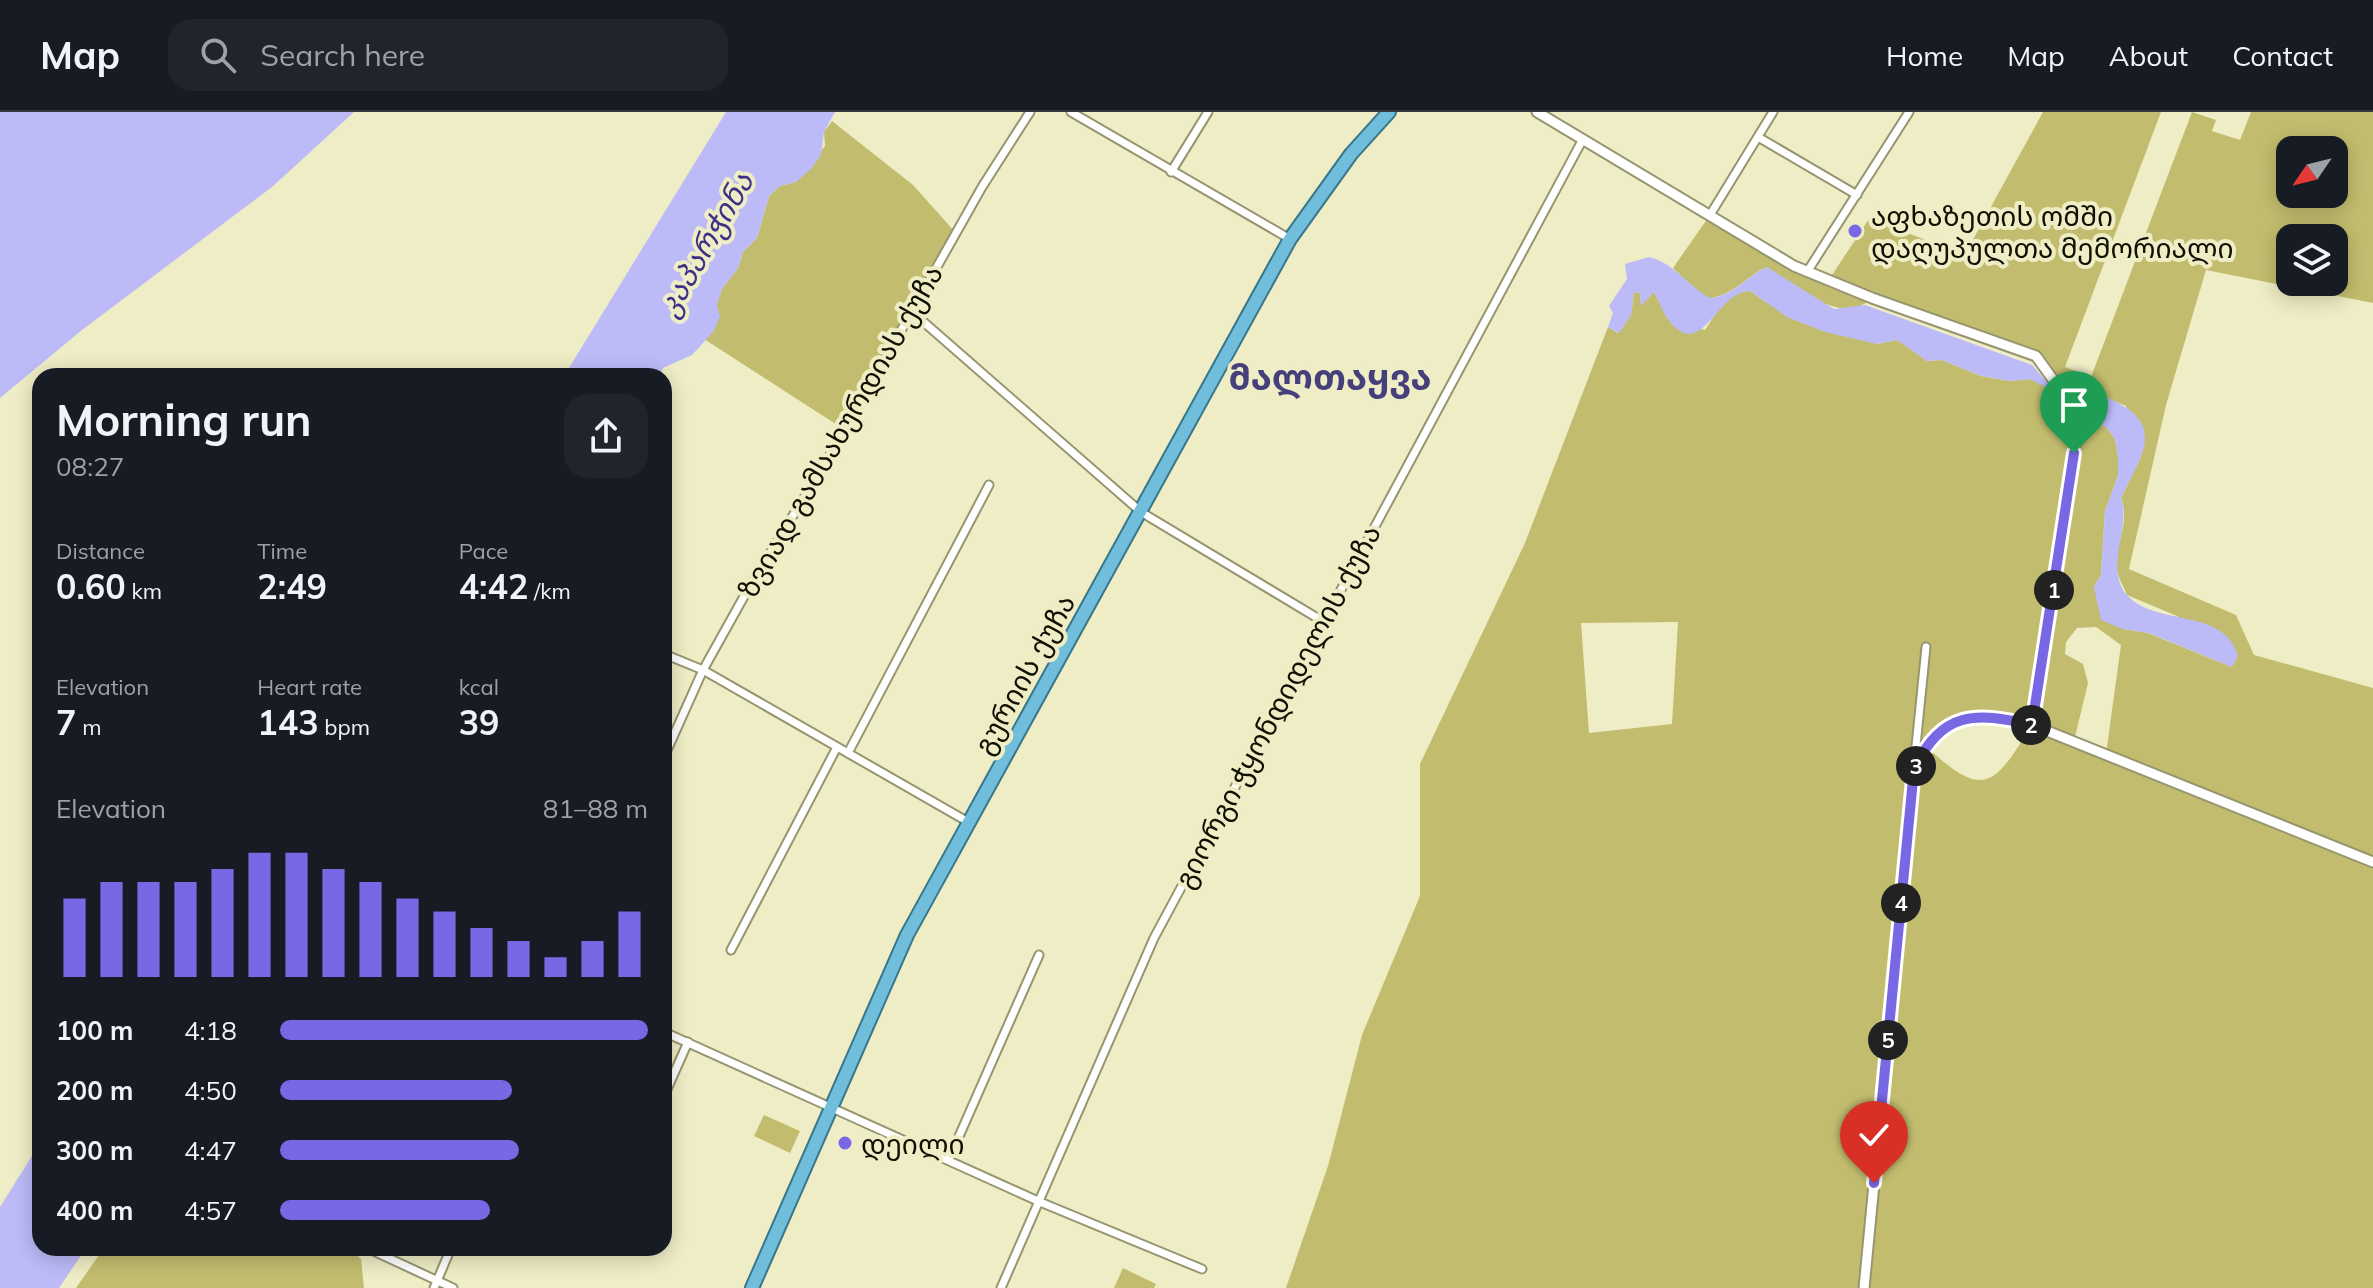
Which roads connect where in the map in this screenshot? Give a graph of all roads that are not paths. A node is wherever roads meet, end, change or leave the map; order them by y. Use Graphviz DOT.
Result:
graph roads {
  1 [pos="1030,112"];
  2 [pos="1071,112"];
  3 [pos="1208,112"];
  4 [pos="1389,112"];
  5 [pos="1537,112"];
  6 [pos="1773,112"];
  7 [pos="1909,112"];
  8 [pos="1758,137"];
  9 [pos="1583,139"];
  10 [pos="1171,172"];
  11 [pos="1857,195"];
  12 [pos="1710,215"];
  13 [pos="1290,239"];
  14 [pos="1807,272"];
  15 [pos="911,311"];
  16 [pos="989,485"];
  17 [pos="1141,512"];
  18 [pos="1324,622"];
  19 [pos="1926,647"];
  20 [pos="672,657"];
  21 [pos="703,670"];
  22 [pos="2032,725"];
  23 [pos="672,739"];
  24 [pos="837,747"];
  25 [pos="848,753"];
  26 [pos="1913,776"];
  27 [pos="970,823"];
  28 [pos="2373,862"];
  29 [pos="731,950"];
  30 [pos="1039,955"];
  31 [pos="672,1035"];
  32 [pos="688,1042"];
  33 [pos="672,1078"];
  34 [pos="831,1107"];
  35 [pos="949,1159"];
  36 [pos="1040,1202"];
  37 [pos="382,1256"];
  38 [pos="447,1256"];
  39 [pos="1202,1269"];
  40 [pos="435,1284"];
  41 [pos="453,1288"];
  42 [pos="752,1288"];
  43 [pos="1001,1288"];
  44 [pos="1864,1288"];
  1 -- 15 [label="street, ზვიად გამსახურდიას ქუჩა"];
  2 -- 10 [label="street"];
  3 -- 10 [label="street"];
  4 -- 13 [label="highway, გურიის ქუჩა"];
  5 -- 9 [label="street"];
  6 -- 8 [label="street"];
  7 -- 11 [label="street"];
  8 -- 11 [label="street"];
  8 -- 12 [label="street"];
  9 -- 12 [label="street"];
  9 -- 18 [label="street, გიორგი ჭყონდიდელის ქუჩა"];
  10 -- 13 [label="street"];
  11 -- 14 [label="street"];
  12 -- 14 [label="street"];
  13 -- 17 [label="highway, გურიის ქუჩა"];
  14 -- 22 [label="street"];
  15 -- 17 [label="street"];
  15 -- 21 [label="street, ზვიად გამსახურდიას ქუჩა"];
  16 -- 25 [label="street"];
  17 -- 18 [label="street"];
  17 -- 27 [label="highway, გურიის ქუჩა"];
  18 -- 36 [label="street, გიორგი ჭყონდიდელის ქუჩა"];
  19 -- 26 [label="street"];
  20 -- 21 [label="street"];
  21 -- 23 [label="street, ზვიად გამსახურდიას ქუჩა"];
  21 -- 24 [label="street"];
  22 -- 26 [label="street"];
  22 -- 28 [label="street"];
  24 -- 25 [label="street"];
  24 -- 29 [label="street"];
  25 -- 27 [label="street"];
  26 -- 44 [label="street"];
  27 -- 34 [label="highway, გურიის ქუჩა"];
  30 -- 35 [label="street"];
  31 -- 32 [label="street"];
  32 -- 33 [label="street"];
  32 -- 34 [label="street"];
  34 -- 35 [label="street"];
  34 -- 42 [label="highway, გურიის ქუჩა"];
  35 -- 36 [label="street"];
  36 -- 39 [label="street"];
  36 -- 43 [label="street, გიორგი ჭყონდიდელის ქუჩა"];
  37 -- 40 [label="street"];
  38 -- 40 [label="street"];
  40 -- 41 [label="street"];
}
